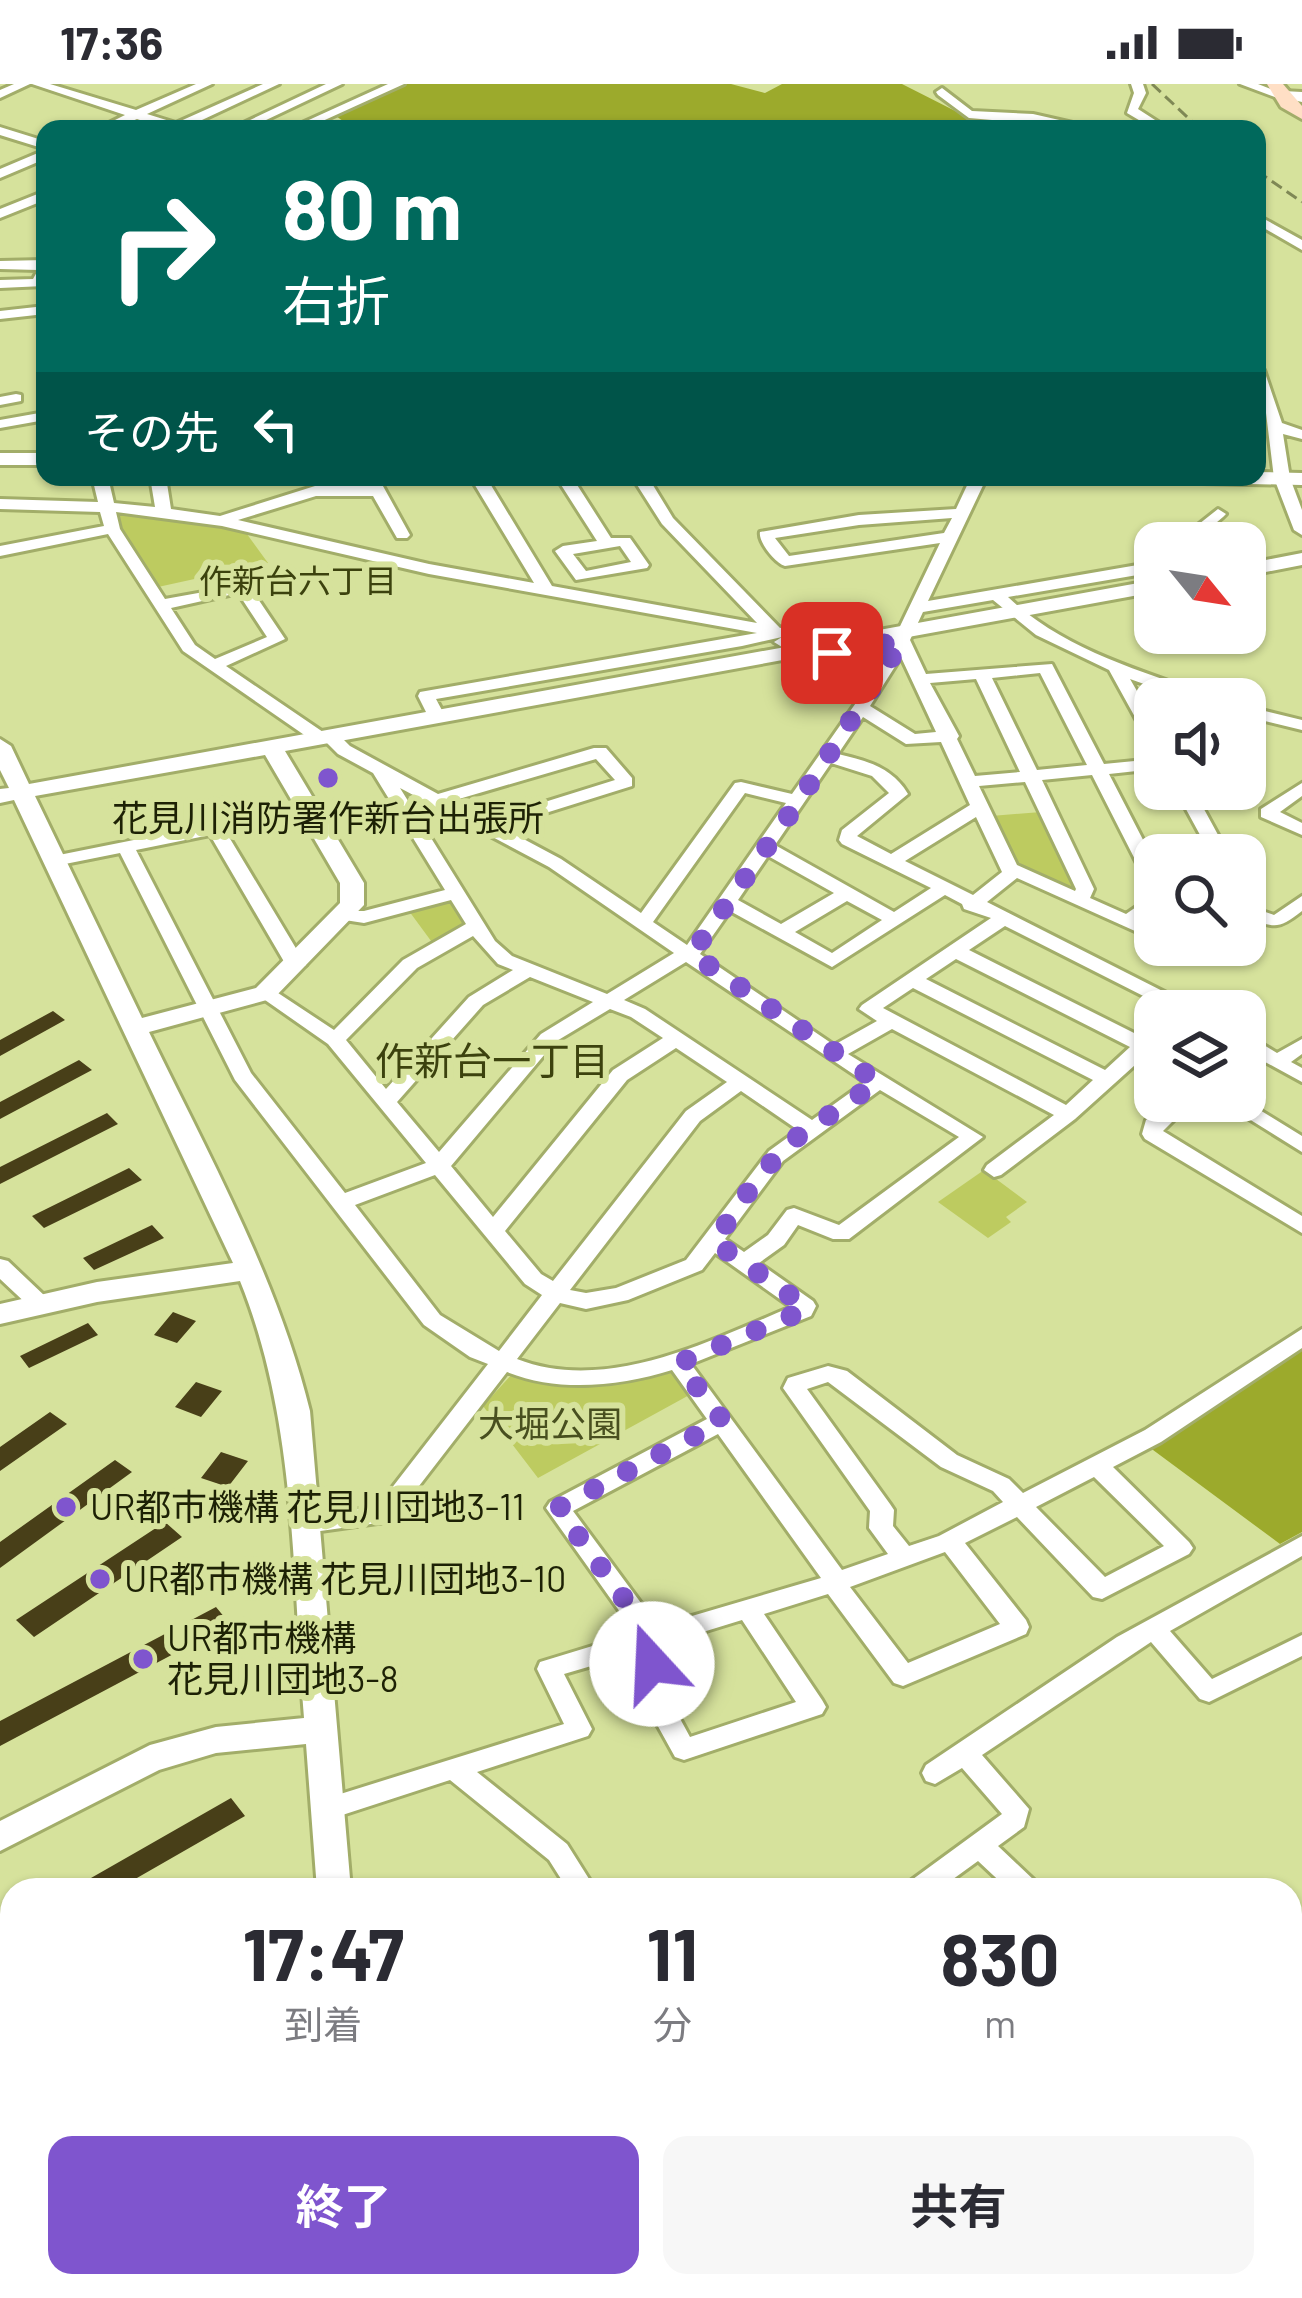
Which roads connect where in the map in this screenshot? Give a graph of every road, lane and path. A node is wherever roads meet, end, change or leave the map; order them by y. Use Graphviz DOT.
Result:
graph roads {
  1 [pos="23,84"];
  2 [pos="38,84"];
  3 [pos="206,84"];
  4 [pos="224,84"];
  5 [pos="273,84"];
  6 [pos="336,84"];
  7 [pos="398,84"];
  8 [pos="1137,84"];
  9 [pos="1246,84"];
  10 [pos="942,92"];
  11 [pos="253,93"];
  12 [pos="1290,93"];
  13 [pos="0,94"];
  14 [pos="291,104"];
  15 [pos="136,114"];
  16 [pos="1302,114"];
  17 [pos="328,116"];
  18 [pos="123,120"];
  19 [pos="154,120"];
  20 [pos="194,120"];
  21 [pos="256,120"];
  22 [pos="318,120"];
  23 [pos="1044,120"];
  24 [pos="1148,120"];
  25 [pos="0,130"];
  26 [pos="36,146"];
  27 [pos="36,155"];
  28 [pos="0,175"];
  29 [pos="36,188"];
  30 [pos="36,194"];
  31 [pos="0,214"];
  32 [pos="1266,224"];
  33 [pos="1302,246"];
  34 [pos="36,253"];
  35 [pos="0,255"];
  36 [pos="36,264"];
  37 [pos="0,265"];
  38 [pos="36,283"];
  39 [pos="0,284"];
  40 [pos="36,311"];
  41 [pos="0,315"];
  42 [pos="1266,402"];
  43 [pos="36,418"];
  44 [pos="0,424"];
  45 [pos="1275,426"];
  46 [pos="1302,435"];
  47 [pos="36,458"];
  48 [pos="0,460"];
  49 [pos="1292,478"];
  50 [pos="101,486"];
  51 [pos="160,486"];
  52 [pos="354,486"];
  53 [pos="375,486"];
  54 [pos="483,486"];
  55 [pos="571,486"];
  56 [pos="646,486"];
  57 [pos="974,486"];
  58 [pos="0,504"];
  59 [pos="104,507"];
  60 [pos="164,512"];
  61 [pos="961,513"];
  62 [pos="1218,514"];
  63 [pos="222,520"];
  64 [pos="1208,522"];
  65 [pos="112,529"];
  66 [pos="1302,530"];
  67 [pos="402,535"];
  68 [pos="951,537"];
  69 [pos="607,544"];
  70 [pos="0,551"];
  71 [pos="1302,560"];
  72 [pos="1266,566"];
  73 [pos="1302,569"];
  74 [pos="1266,575"];
  75 [pos="1134,590"];
  76 [pos="1134,590"];
  77 [pos="547,591"];
  78 [pos="161,605"];
  79 [pos="916,608"];
  80 [pos="1012,608"];
  81 [pos="905,636"];
  82 [pos="785,646"];
  83 [pos="214,665"];
  84 [pos="1114,665"];
  85 [pos="637,670"];
  86 [pos="982,674"];
  87 [pos="1148,678"];
  88 [pos="924,679"];
  89 [pos="1134,700"];
  90 [pos="861,708"];
  91 [pos="1266,716"];
  92 [pos="1302,725"];
  93 [pos="324,736"];
  94 [pos="950,736"];
  95 [pos="0,746"];
  96 [pos="271,746"];
  97 [pos="826,757"];
  98 [pos="1134,766"];
  99 [pos="380,770"];
  100 [pos="1097,770"];
  101 [pos="1031,776"];
  102 [pos="970,782"];
  103 [pos="1302,788"];
  104 [pos="11,794"];
  105 [pos="437,800"];
  106 [pos="799,801"];
  107 [pos="981,806"];
  108 [pos="310,810"];
  109 [pos="486,826"];
  110 [pos="215,828"];
  111 [pos="1302,830"];
  112 [pos="1134,841"];
  113 [pos="125,847"];
  114 [pos="767,848"];
  115 [pos="55,861"];
  116 [pos="890,862"];
  117 [pos="1015,871"];
  118 [pos="940,890"];
  119 [pos="847,892"];
  120 [pos="457,893"];
  121 [pos="1079,899"];
  122 [pos="1302,902"];
  123 [pos="730,903"];
  124 [pos="971,905"];
  125 [pos="345,915"];
  126 [pos="1134,916"];
  127 [pos="1266,918"];
  128 [pos="895,920"];
  129 [pos="1001,920"];
  130 [pos="1128,921"];
  131 [pos="643,923"];
  132 [pos="1134,924"];
  133 [pos="477,926"];
  134 [pos="781,932"];
  135 [pos="956,952"];
  136 [pos="690,953"];
  137 [pos="296,965"];
  138 [pos="527,970"];
  139 [pos="913,980"];
  140 [pos="1148,990"];
  141 [pos="266,993"];
  142 [pos="608,1000"];
  143 [pos="208,1010"];
  144 [pos="891,1022"];
  145 [pos="135,1028"];
  146 [pos="1134,1034"];
  147 [pos="677,1039"];
  148 [pos="335,1040"];
  149 [pos="1302,1045"];
  150 [pos="832,1054"];
  151 [pos="1134,1055"];
  152 [pos="1266,1055"];
  153 [pos="1277,1062"];
  154 [pos="1302,1076"];
  155 [pos="1107,1079"];
  156 [pos="742,1081"];
  157 [pos="878,1082"];
  158 [pos="386,1102"];
  159 [pos="1068,1114"];
  160 [pos="1157,1122"];
  161 [pos="1265,1122"];
  162 [pos="810,1128"];
  163 [pos="1302,1144"];
  164 [pos="439,1166"];
  165 [pos="994,1170"];
  166 [pos="344,1202"];
  167 [pos="1302,1226"];
  168 [pos="492,1233"];
  169 [pos="714,1242"];
  170 [pos="744,1263"];
  171 [pos="0,1266"];
  172 [pos="250,1270"];
  173 [pos="558,1294"];
  174 [pos="39,1303"];
  175 [pos="0,1314"];
  176 [pos="1302,1337"];
  177 [pos="679,1363"];
  178 [pos="504,1365"];
  179 [pos="723,1421"];
  180 [pos="1098,1467"];
  181 [pos="1023,1506"];
  182 [pos="306,1524"];
  183 [pos="950,1541"];
  184 [pos="1302,1545"];
  185 [pos="904,1558"];
  186 [pos="835,1583"];
  187 [pos="748,1608"];
  188 [pos="1154,1629"];
  189 [pos="651,1636"];
  190 [pos="1302,1645"];
  191 [pos="323,1729"];
  192 [pos="964,1754"];
  193 [pos="457,1771"];
  194 [pos="935,1773"];
  195 [pos="327,1809"];
  196 [pos="0,1837"];
  197 [pos="979,1845"];
  198 [pos="333,1878"];
  199 [pos="575,1878"];
  200 [pos="934,1878"];
  201 [pos="1014,1878"];
  1 -- 13 [label="street"];
  2 -- 15 [label="street"];
  3 -- 15 [label="street"];
  4 -- 11 [label="street"];
  5 -- 11 [label="street"];
  6 -- 14 [label="street"];
  7 -- 17 [label="street"];
  8 -- 24 [label="street"];
  9 -- 12 [label="street"];
  10 -- 23 [label="street"];
  11 -- 14 [label="street"];
  11 -- 20 [label="street"];
  12 -- 16 [label="main road"];
  14 -- 17 [label="street"];
  14 -- 21 [label="street"];
  15 -- 18 [label="street"];
  15 -- 19 [label="street"];
  17 -- 22 [label="street"];
  25 -- 26 [label="street"];
  27 -- 28 [label="street"];
  28 -- 29 [label="street"];
  30 -- 31 [label="street"];
  32 -- 33 [label="street"];
  34 -- 35 [label="street"];
  36 -- 37 [label="street"];
  38 -- 39 [label="street"];
  40 -- 41 [label="street"];
  42 -- 45 [label="street"];
  43 -- 44 [label="street"];
  45 -- 46 [label="street"];
  45 -- 49 [label="street"];
  47 -- 48 [label="street"];
  49 -- 66 [label="street"];
  50 -- 59 [label="street"];
  51 -- 60 [label="street"];
  52 -- 63 [label="street"];
  53 -- 67 [label="street"];
  54 -- 77 [label="street"];
  55 -- 69 [label="street"];
  56 -- 82 [label="street"];
  57 -- 61 [label="street"];
  58 -- 59 [label="street"];
  59 -- 60 [label="street"];
  59 -- 65 [label="street"];
  60 -- 63 [label="street"];
  61 -- 68 [label="street"];
  61 -- 68 [label="street"];
  62 -- 64 [label="street"];
  63 -- 77 [label="street"];
  65 -- 70 [label="street"];
  65 -- 78 [label="street"];
  68 -- 79 [label="street"];
  71 -- 72 [label="street"];
  73 -- 74 [label="street"];
  75 -- 80 [label="street"];
  76 -- 80 [label="street"];
  77 -- 82 [label="street"];
  78 -- 83 [label="street"];
  78 -- 83 [label="street"];
  79 -- 80 [label="street"];
  79 -- 81 [label="street"];
  80 -- 81 [label="street"];
  80 -- 84 [label="street"];
  81 -- 82 [label="street"];
  81 -- 88 [label="street"];
  81 -- 90 [label="street"];
  82 -- 85 [label="street"];
  82 -- 85 [label="street"];
  83 -- 93 [label="street"];
  84 -- 87 [label="street"];
  84 -- 89 [label="street"];
  85 -- 93 [label="street"];
  86 -- 88 [label="street"];
  86 -- 100 [label="street"];
  86 -- 101 [label="street"];
  88 -- 94 [label="street"];
  90 -- 94 [label="street"];
  90 -- 97 [label="street"];
  91 -- 92 [label="street"];
  93 -- 96 [label="street"];
  93 -- 99 [label="street"];
  94 -- 102 [label="street"];
  95 -- 104 [label="street"];
  96 -- 104 [label="street"];
  96 -- 108 [label="street"];
  97 -- 106 [label="street"];
  97 -- 116 [label="street"];
  98 -- 100 [label="street"];
  99 -- 105 [label="street"];
  99 -- 120 [label="street"];
  100 -- 101 [label="street"];
  100 -- 112 [label="street"];
  101 -- 102 [label="street"];
  101 -- 121 [label="street"];
  102 -- 107 [label="street"];
  103 -- 111 [label="street"];
  104 -- 115 [label="street"];
  105 -- 109 [label="street"];
  105 -- 109 [label="street"];
  106 -- 114 [label="street"];
  106 -- 131 [label="street"];
  107 -- 116 [label="street"];
  107 -- 117 [label="street"];
  108 -- 110 [label="street"];
  108 -- 125 [label="street"];
  109 -- 131 [label="street"];
  110 -- 113 [label="street"];
  110 -- 137 [label="street"];
  113 -- 115 [label="street"];
  113 -- 143 [label="street"];
  114 -- 119 [label="street"];
  114 -- 123 [label="street"];
  115 -- 145 [label="street"];
  116 -- 118 [label="street"];
  117 -- 121 [label="street"];
  117 -- 124 [label="street"];
  118 -- 124 [label="street"];
  118 -- 128 [label="street"];
  119 -- 128 [label="street"];
  119 -- 134 [label="street"];
  120 -- 125 [label="street"];
  120 -- 133 [label="street"];
  121 -- 130 [label="street"];
  122 -- 127 [label="street"];
  123 -- 134 [label="street"];
  123 -- 136 [label="street"];
  124 -- 129 [label="street"];
  125 -- 137 [label="street"];
  126 -- 130 [label="street"];
  128 -- 134 [label="street"];
  129 -- 135 [label="street"];
  129 -- 140 [label="street"];
  130 -- 132 [label="street"];
  131 -- 136 [label="street"];
  133 -- 138 [label="street"];
  133 -- 148 [label="street"];
  135 -- 139 [label="street"];
  135 -- 146 [label="street"];
  136 -- 142 [label="street"];
  136 -- 150 [label="street"];
  137 -- 141 [label="street"];
  138 -- 142 [label="street"];
  138 -- 158 [label="street"];
  139 -- 144 [label="street"];
  139 -- 155 [label="street"];
  141 -- 143 [label="street"];
  141 -- 148 [label="street"];
  142 -- 147 [label="street"];
  142 -- 164 [label="street"];
  143 -- 145 [label="street"];
  143 -- 166 [label="street"];
  144 -- 150 [label="street"];
  144 -- 159 [label="street"];
  145 -- 172 [label="street"];
  147 -- 156 [label="street"];
  147 -- 168 [label="street"];
  148 -- 158 [label="street"];
  149 -- 153 [label="street"];
  150 -- 157 [label="street"];
  151 -- 155 [label="street"];
  152 -- 153 [label="street"];
  153 -- 154 [label="street"];
  155 -- 159 [label="street"];
  156 -- 162 [label="street"];
  156 -- 173 [label="street"];
  157 -- 162 [label="street"];
  157 -- 170 [label="street"];
  158 -- 164 [label="street"];
  159 -- 165 [label="street"];
  160 -- 167 [label="street"];
  161 -- 163 [label="street"];
  162 -- 169 [label="street"];
  164 -- 166 [label="street"];
  164 -- 168 [label="street"];
  166 -- 178 [label="street"];
  168 -- 173 [label="street"];
  169 -- 170 [label="street"];
  169 -- 173 [label="street"];
  170 -- 177 [label="street"];
  171 -- 174 [label="street"];
  172 -- 174 [label="street"];
  172 -- 182 [label="street"];
  173 -- 178 [label="street"];
  174 -- 175 [label="street"];
  176 -- 180 [label="street"];
  177 -- 178 [label="street"];
  177 -- 179 [label="street"];
  178 -- 182 [label="street"];
  179 -- 186 [label="street"];
  179 -- 189 [label="street"];
  180 -- 181 [label="street"];
  180 -- 181 [label="street"];
  181 -- 183 [label="street"];
  181 -- 185 [label="street"];
  182 -- 191 [label="street"];
  183 -- 185 [label="street"];
  183 -- 186 [label="street"];
  184 -- 188 [label="street"];
  185 -- 186 [label="street"];
  186 -- 187 [label="street"];
  187 -- 189 [label="street"];
  187 -- 189 [label="street"];
  188 -- 190 [label="street"];
  188 -- 192 [label="street"];
  189 -- 193 [label="street"];
  191 -- 195 [label="street"];
  191 -- 196 [label="street"];
  192 -- 194 [label="street"];
  192 -- 197 [label="street"];
  193 -- 195 [label="street"];
  193 -- 199 [label="street"];
  195 -- 198 [label="street"];
  197 -- 200 [label="street"];
  197 -- 201 [label="street"];
}
